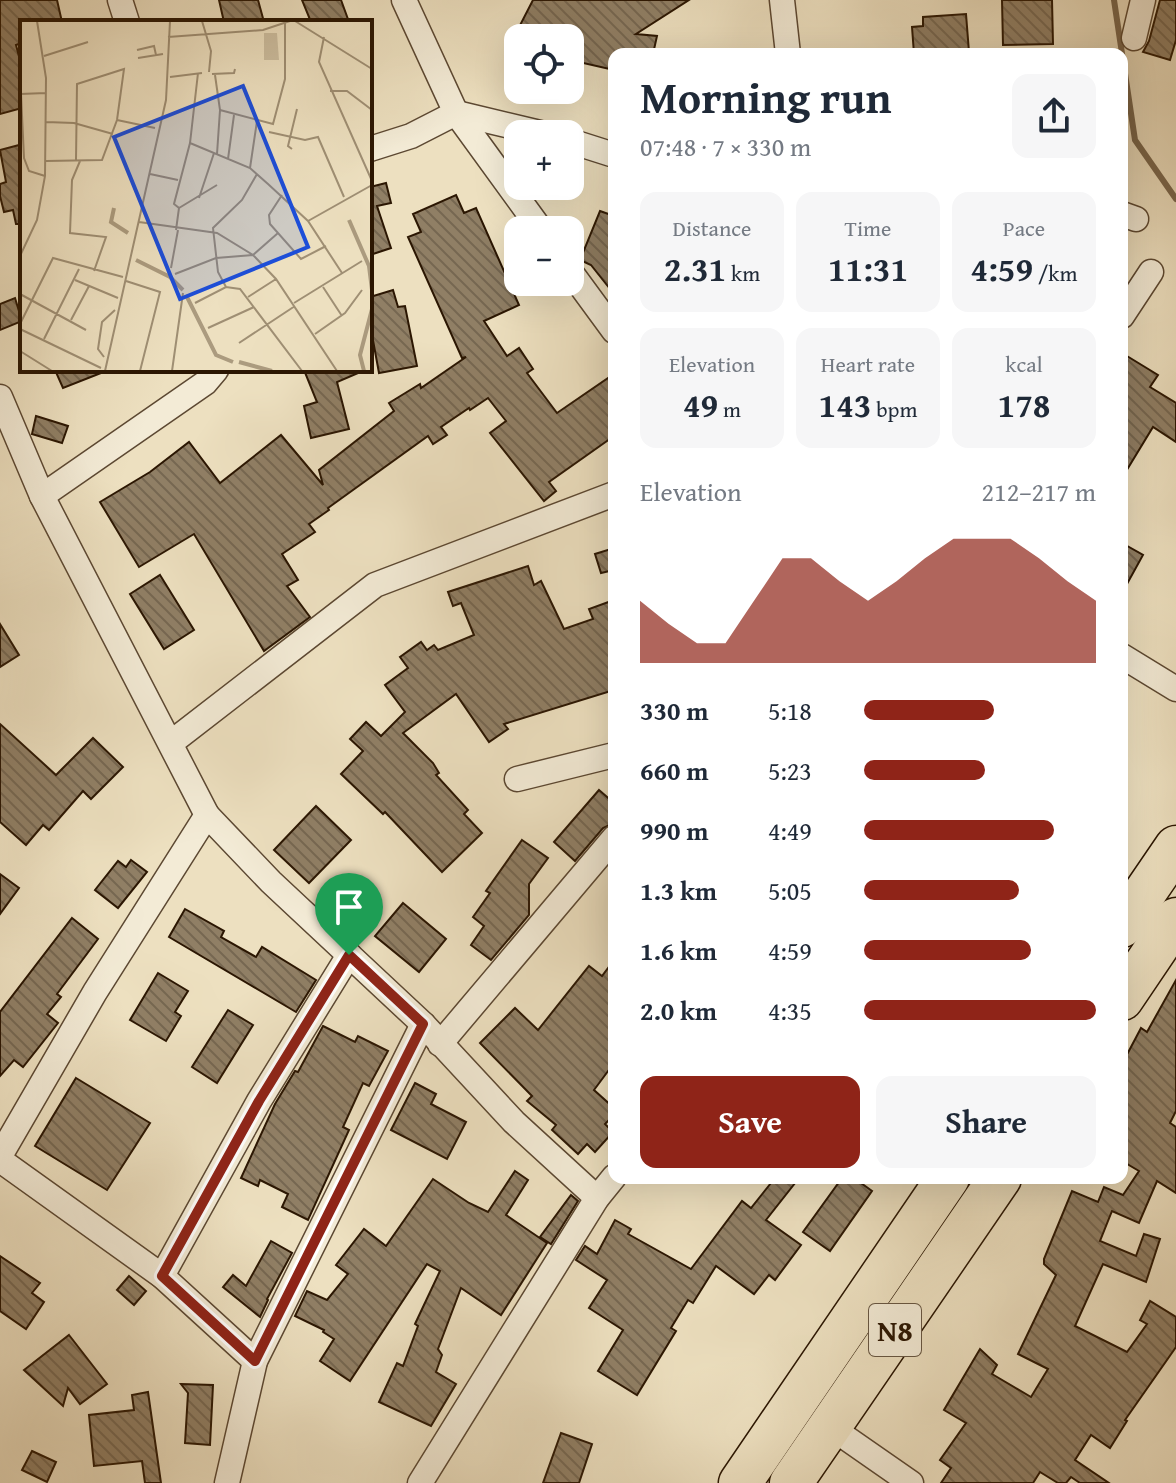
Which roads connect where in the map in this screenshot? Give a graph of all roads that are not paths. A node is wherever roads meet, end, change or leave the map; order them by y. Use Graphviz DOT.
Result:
graph roads {
  1 [pos="120,0"];
  2 [pos="404,0"];
  3 [pos="782,0"];
  4 [pos="1143,0"];
  5 [pos="126,20"];
  6 [pos="1134,38"];
  7 [pos="787,48"];
  8 [pos="456,113"];
  9 [pos="504,124"];
  10 [pos="584,145"];
  11 [pos="372,148"];
  12 [pos="608,153"];
  13 [pos="531,216"];
  14 [pos="1151,272"];
  15 [pos="584,290"];
  16 [pos="1128,307"];
  17 [pos="608,323"];
  18 [pos="214,372"];
  19 [pos="0,397"];
  20 [pos="42,496"];
  21 [pos="608,496"];
  22 [pos="1128,660"];
  23 [pos="1176,689"];
  24 [pos="172,742"];
  25 [pos="608,756"];
  26 [pos="517,779"];
  27 [pos="207,815"];
  28 [pos="608,845"];
  29 [pos="1176,847"];
  30 [pos="1128,917"];
  31 [pos="1176,919"];
  32 [pos="349,955"];
  33 [pos="1128,990"];
  34 [pos="423,1024"];
  35 [pos="440,1044"];
  36 [pos="0,1158"];
  37 [pos="608,1184"];
  38 [pos="944,1184"];
  39 [pos="996,1184"];
  40 [pos="597,1198"];
  41 [pos="162,1276"];
  42 [pos="255,1361"];
  43 [pos="829,1426"];
  44 [pos="227,1483"];
  45 [pos="420,1483"];
  46 [pos="740,1483"];
  47 [pos="791,1483"];
  48 [pos="911,1483"];
  1 -- 5 [label="street"];
  2 -- 8 [label="street"];
  3 -- 7 [label="street"];
  4 -- 6 [label="street"];
  8 -- 9 [label="street"];
  8 -- 11 [label="street"];
  8 -- 13 [label="street"];
  10 -- 12 [label="street"];
  14 -- 16 [label="street"];
  15 -- 17 [label="street"];
  18 -- 20 [label="street"];
  19 -- 20 [label="street"];
  20 -- 24 [label="street"];
  21 -- 24 [label="street"];
  22 -- 23 [label="street"];
  24 -- 27 [label="street"];
  25 -- 26 [label="street"];
  27 -- 32 [label="street"];
  27 -- 36 [label="street"];
  28 -- 35 [label="street"];
  29 -- 30 [label="highway"];
  31 -- 33 [label="highway"];
  32 -- 34 [label="street"];
  32 -- 41 [label="street"];
  34 -- 35 [label="street"];
  34 -- 42 [label="street"];
  35 -- 40 [label="street"];
  36 -- 41 [label="street"];
  37 -- 40 [label="street"];
  38 -- 46 [label="highway, N8"];
  39 -- 43 [label="highway, N8"];
  40 -- 45 [label="street"];
  41 -- 42 [label="street"];
  42 -- 44 [label="street"];
  43 -- 47 [label="highway, N8"];
  43 -- 48 [label="street"];
}
